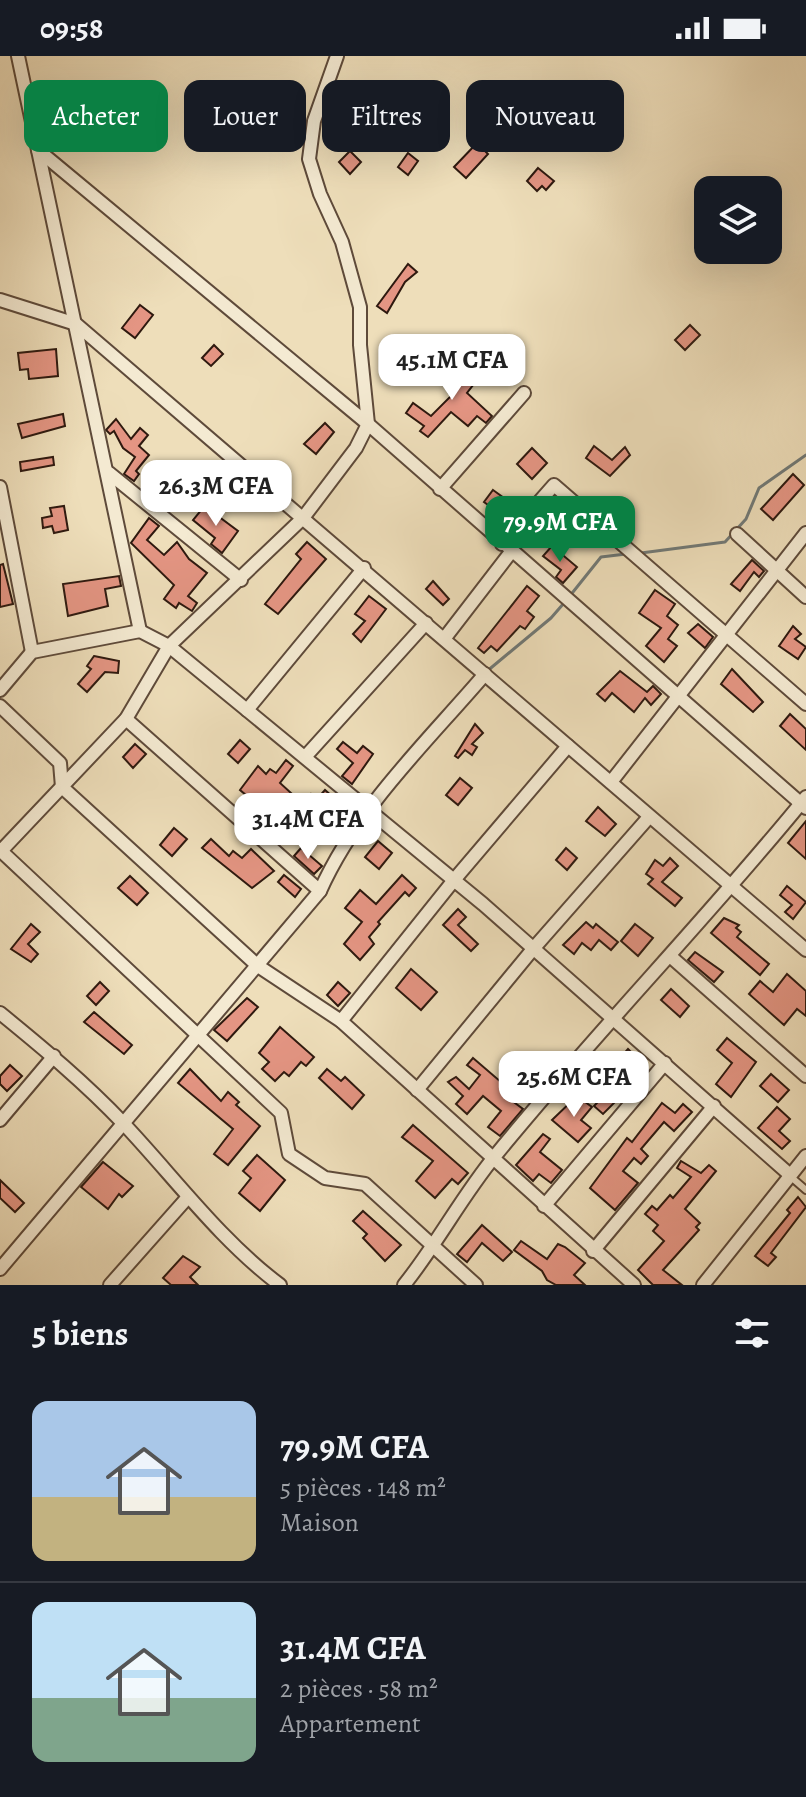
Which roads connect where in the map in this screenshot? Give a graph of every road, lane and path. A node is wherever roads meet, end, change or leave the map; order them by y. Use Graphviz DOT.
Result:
graph roads {
  1 [pos="18,56"];
  2 [pos="337,56"];
  3 [pos="24,84"];
  4 [pos="38,152"];
  5 [pos="40,152"];
  6 [pos="0,300"];
  7 [pos="76,324"];
  8 [pos="524,393"];
  9 [pos="368,424"];
  10 [pos="109,473"];
  11 [pos="0,487"];
  12 [pos="440,489"];
  13 [pos="303,518"];
  14 [pos="806,533"];
  15 [pos="737,534"];
  16 [pos="506,548"];
  17 [pos="364,568"];
  18 [pos="777,570"];
  19 [pos="241,580"];
  20 [pos="806,597"];
  21 [pos="426,623"];
  22 [pos="140,631"];
  23 [pos="726,635"];
  24 [pos="444,639"];
  25 [pos="169,646"];
  26 [pos="32,652"];
  27 [pos="485,674"];
  28 [pos="0,690"];
  29 [pos="679,696"];
  30 [pos="806,704"];
  31 [pos="0,706"];
  32 [pos="247,710"];
  33 [pos="126,719"];
  34 [pos="568,746"];
  35 [pos="305,757"];
  36 [pos="611,782"];
  37 [pos="62,787"];
  38 [pos="804,803"];
  39 [pos="369,808"];
  40 [pos="649,817"];
  41 [pos="0,852"];
  42 [pos="454,880"];
  43 [pos="730,886"];
  44 [pos="320,891"];
  45 [pos="533,949"];
  46 [pos="806,950"];
  47 [pos="670,956"];
  48 [pos="258,966"];
  49 [pos="0,1013"];
  50 [pos="611,1017"];
  51 [pos="341,1021"];
  52 [pos="197,1033"];
  53 [pos="54,1056"];
  54 [pos="665,1063"];
  55 [pos="806,1076"];
  56 [pos="417,1090"];
  57 [pos="714,1106"];
  58 [pos="0,1120"];
  59 [pos="122,1122"];
  60 [pos="806,1156"];
  61 [pos="492,1159"];
  62 [pos="789,1174"];
  63 [pos="806,1190"];
  64 [pos="188,1197"];
  65 [pos="544,1206"];
  66 [pos="435,1245"];
  67 [pos="593,1251"];
  68 [pos="0,1269"];
  69 [pos="264,1273"];
  70 [pos="110,1285"];
  71 [pos="252,1285"];
  72 [pos="280,1285"];
  73 [pos="404,1285"];
  74 [pos="476,1285"];
  75 [pos="634,1285"];
  76 [pos="703,1285"];
  1 -- 3 [label="street"];
  2 -- 9 [label="street"];
  4 -- 7 [label="street"];
  5 -- 9 [label="street"];
  6 -- 7 [label="street"];
  7 -- 10 [label="street"];
  7 -- 13 [label="street"];
  8 -- 12 [label="street"];
  9 -- 12 [label="street"];
  9 -- 13 [label="street"];
  10 -- 19 [label="street"];
  10 -- 22 [label="street"];
  11 -- 26 [label="street"];
  12 -- 16 [label="street"];
  13 -- 17 [label="street"];
  13 -- 19 [label="street"];
  14 -- 18 [label="street"];
  15 -- 18 [label="street"];
  16 -- 23 [label="street"];
  16 -- 24 [label="street"];
  16 -- 29 [label="street"];
  17 -- 21 [label="street"];
  17 -- 32 [label="street"];
  18 -- 20 [label="street"];
  18 -- 23 [label="street"];
  19 -- 25 [label="street"];
  21 -- 24 [label="street"];
  21 -- 35 [label="street"];
  22 -- 25 [label="street"];
  22 -- 26 [label="street"];
  23 -- 29 [label="street"];
  23 -- 30 [label="street"];
  24 -- 27 [label="street"];
  25 -- 32 [label="street"];
  25 -- 33 [label="street"];
  26 -- 28 [label="street"];
  27 -- 34 [label="street"];
  27 -- 39 [label="street"];
  29 -- 36 [label="street"];
  29 -- 38 [label="street"];
  31 -- 37 [label="street"];
  32 -- 35 [label="street"];
  33 -- 37 [label="street"];
  33 -- 44 [label="street"];
  34 -- 36 [label="street"];
  34 -- 42 [label="street"];
  35 -- 39 [label="street"];
  36 -- 40 [label="street"];
  37 -- 41 [label="street"];
  37 -- 48 [label="street"];
  38 -- 43 [label="street"];
  39 -- 42 [label="street"];
  39 -- 44 [label="street"];
  40 -- 43 [label="street"];
  40 -- 45 [label="street"];
  41 -- 52 [label="street"];
  42 -- 45 [label="street"];
  42 -- 51 [label="street"];
  43 -- 46 [label="street"];
  43 -- 47 [label="street"];
  44 -- 48 [label="street"];
  45 -- 50 [label="street"];
  45 -- 56 [label="street"];
  47 -- 50 [label="street"];
  47 -- 55 [label="street"];
  48 -- 51 [label="street"];
  48 -- 52 [label="street"];
  49 -- 53 [label="street"];
  50 -- 54 [label="street"];
  50 -- 61 [label="street"];
  51 -- 56 [label="street"];
  52 -- 59 [label="street"];
  52 -- 66 [label="street"];
  53 -- 58 [label="street"];
  53 -- 59 [label="street"];
  54 -- 57 [label="street"];
  54 -- 65 [label="street"];
  56 -- 61 [label="street"];
  57 -- 62 [label="street"];
  57 -- 67 [label="street"];
  59 -- 64 [label="street"];
  59 -- 68 [label="street"];
  60 -- 62 [label="street"];
  61 -- 65 [label="street"];
  61 -- 66 [label="street"];
  62 -- 63 [label="lane"];
  62 -- 76 [label="street"];
  64 -- 69 [label="street"];
  64 -- 70 [label="street"];
  65 -- 67 [label="street"];
  66 -- 73 [label="street"];
  66 -- 74 [label="street"];
  67 -- 75 [label="street"];
  69 -- 71 [label="street"];
  69 -- 72 [label="street"];
}
